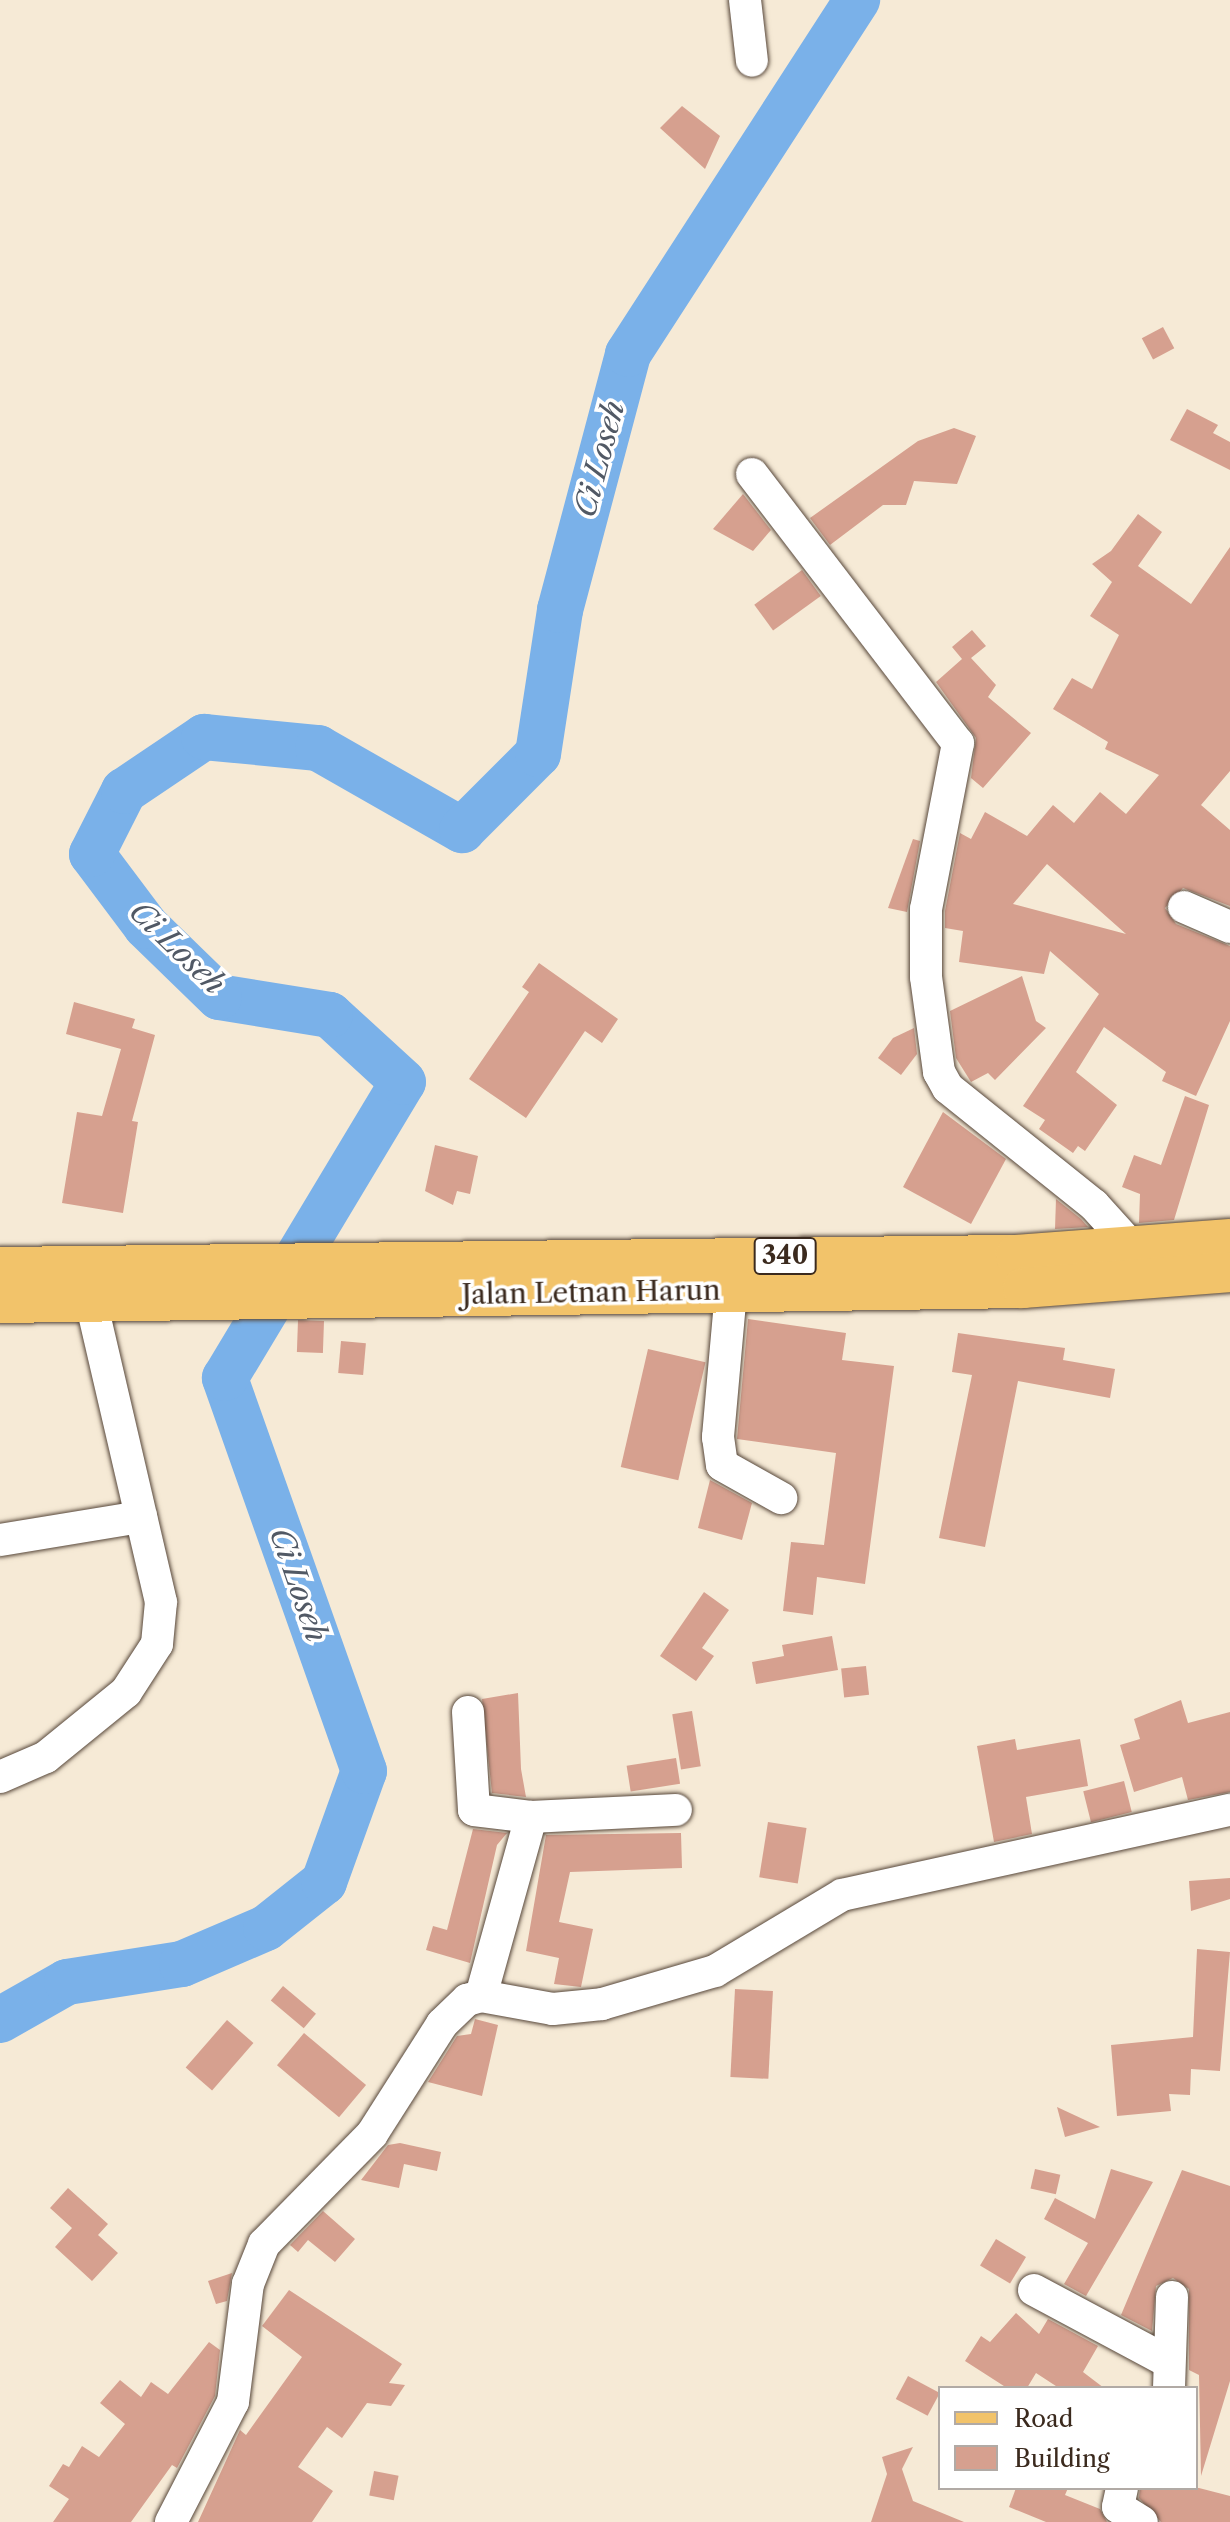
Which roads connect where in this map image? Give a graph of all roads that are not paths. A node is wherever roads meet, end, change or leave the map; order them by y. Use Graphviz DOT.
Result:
graph roads {
  1 [pos="745,0"];
  2 [pos="752,61"];
  3 [pos="752,474"];
  4 [pos="1184,907"];
  5 [pos="1230,927"];
  6 [pos="1230,1239"];
  7 [pos="1131,1246"];
  8 [pos="0,1267"];
  9 [pos="1230,1272"];
  10 [pos="339,1277"];
  11 [pos="99,1290"];
  12 [pos="731,1291"];
  13 [pos="0,1303"];
  14 [pos="781,1498"];
  15 [pos="141,1517"];
  16 [pos="0,1540"];
  17 [pos="468,1712"];
  18 [pos="0,1777"];
  19 [pos="676,1810"];
  20 [pos="1230,1810"];
  21 [pos="531,1817"];
  22 [pos="481,1996"];
  23 [pos="1034,2290"];
  24 [pos="1172,2297"];
  25 [pos="1169,2375"];
  26 [pos="1122,2490"];
  27 [pos="171,2522"];
  28 [pos="1142,2522"];
  1 -- 2 [label="street"];
  3 -- 7 [label="street"];
  4 -- 5 [label="street"];
  6 -- 7 [label="main road, Jalan Letnan Harun / 340"];
  7 -- 10 [label="main road, Jalan Letnan Harun / 340"];
  8 -- 11 [label="main road, Jalan Letnan Harun / 340"];
  9 -- 12 [label="main road, Jalan Letnan Harun / 340"];
  10 -- 11 [label="main road, Jalan Letnan Harun / 340"];
  10 -- 12 [label="main road, Jalan Letnan Harun / 340"];
  11 -- 13 [label="main road, Jalan Letnan Harun / 340"];
  11 -- 15 [label="street"];
  12 -- 14 [label="street"];
  15 -- 16 [label="street"];
  15 -- 18 [label="street"];
  17 -- 21 [label="street"];
  19 -- 21 [label="street"];
  20 -- 22 [label="street"];
  21 -- 22 [label="street"];
  22 -- 27 [label="street"];
  23 -- 25 [label="street"];
  24 -- 25 [label="street"];
  26 -- 28 [label="street"];
}
